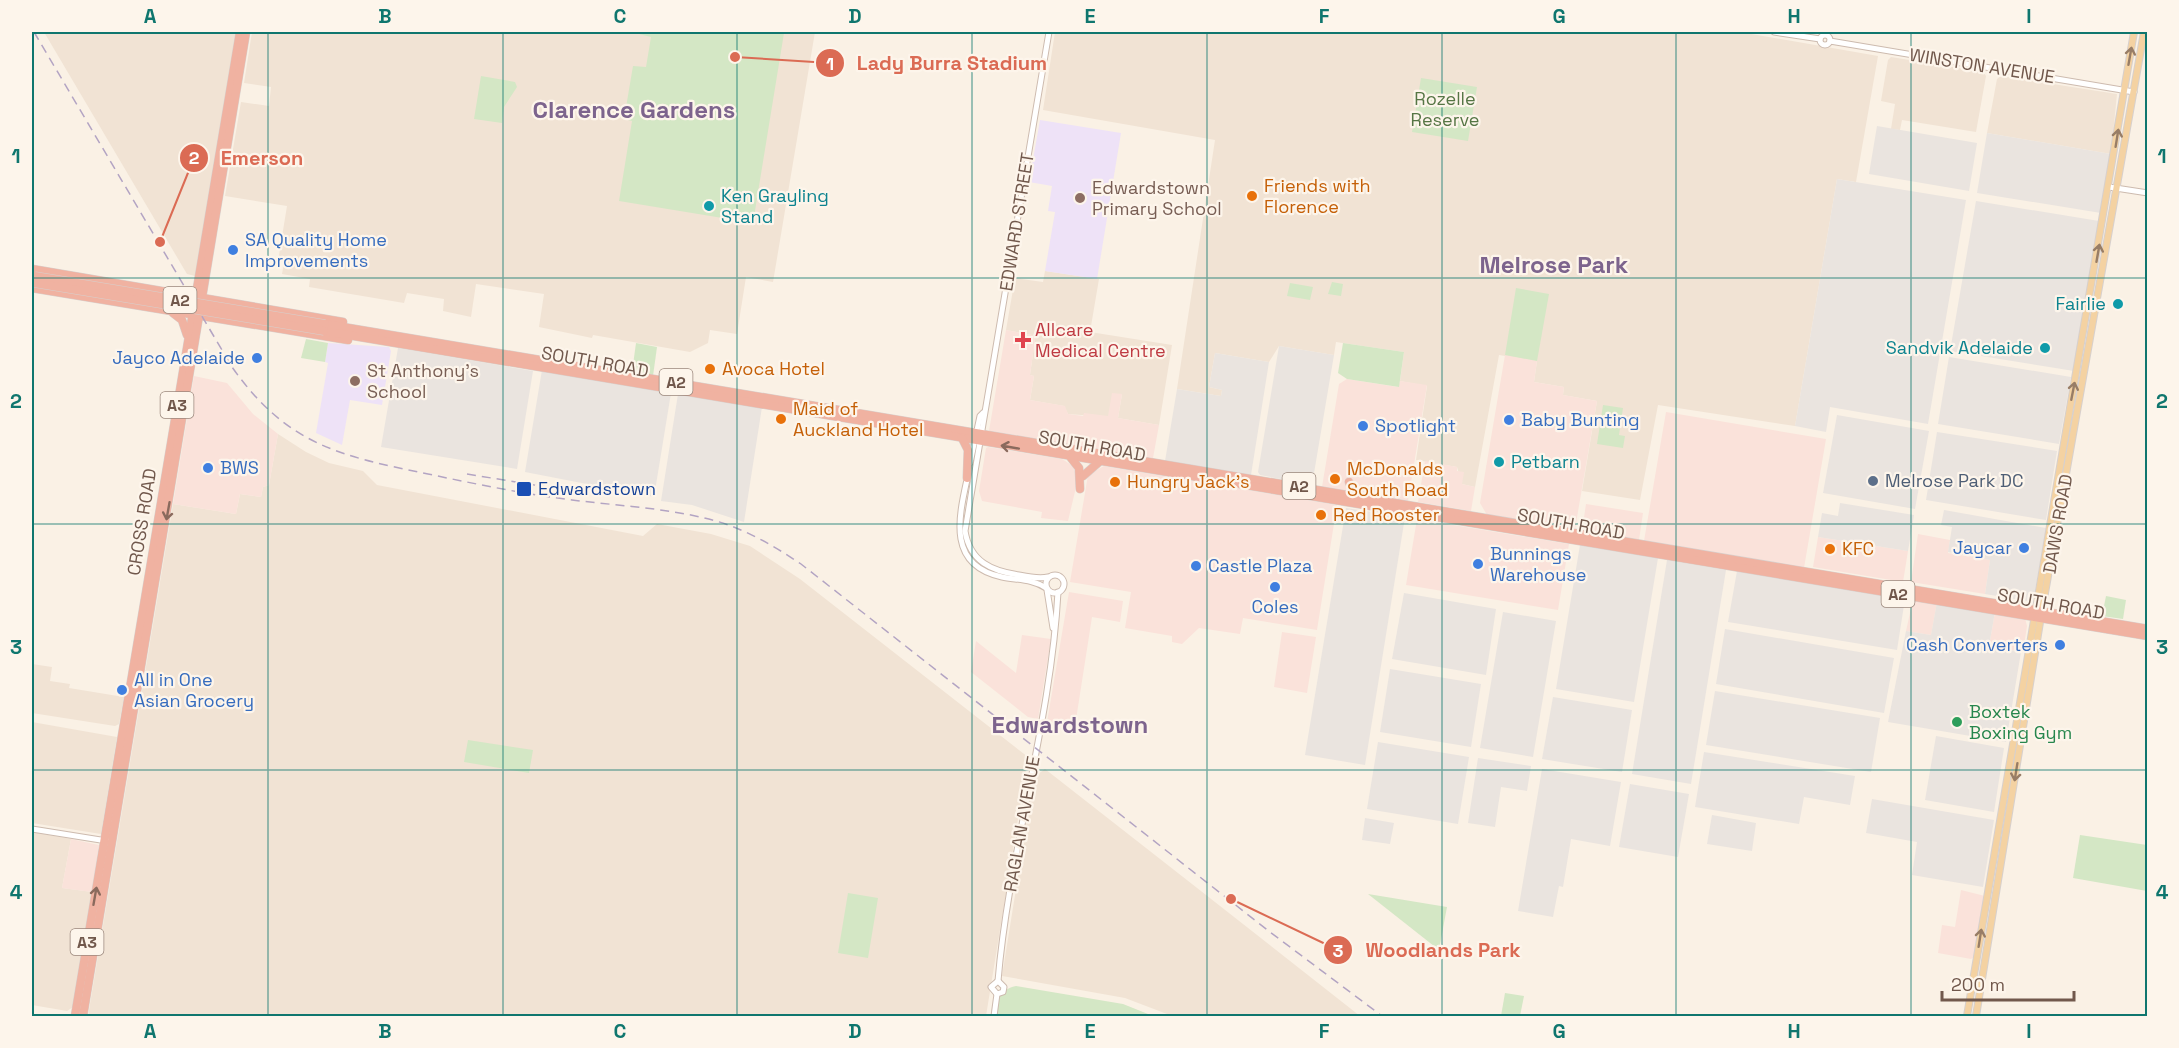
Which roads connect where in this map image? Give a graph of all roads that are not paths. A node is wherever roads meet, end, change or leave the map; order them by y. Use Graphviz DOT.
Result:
graph roads {
  1 [pos="240,32"];
  2 [pos="246,32"];
  3 [pos="1049,32"];
  4 [pos="1773,32"];
  5 [pos="2134,32"];
  6 [pos="2144,32"];
  7 [pos="2124,90"];
  8 [pos="2134,92"];
  9 [pos="230,108"];
  10 [pos="2109,187"];
  11 [pos="2117,188"];
  12 [pos="213,190"];
  13 [pos="2148,193"];
  14 [pos="218,198"];
  15 [pos="206,271"];
  16 [pos="33,279"];
  17 [pos="172,293"];
  18 [pos="198,297"];
  19 [pos="220,301"];
  20 [pos="169,311"];
  21 [pos="195,315"];
  22 [pos="220,320"];
  23 [pos="325,328"];
  24 [pos="411,338"];
  25 [pos="188,339"];
  26 [pos="394,343"];
  27 [pos="978,437"];
  28 [pos="962,438"];
  29 [pos="1071,458"];
  30 [pos="1099,462"];
  31 [pos="1083,476"];
  32 [pos="967,478"];
  33 [pos="1349,482"];
  34 [pos="1080,489"];
  35 [pos="1355,496"];
  36 [pos="1048,577"];
  37 [pos="1047,589"];
  38 [pos="1058,592"];
  39 [pos="2045,595"];
  40 [pos="2051,612"];
  41 [pos="2038,613"];
  42 [pos="2023,614"];
  43 [pos="2148,628"];
  44 [pos="1054,632"];
  45 [pos="2030,633"];
  46 [pos="2148,636"];
  47 [pos="32,829"];
  48 [pos="109,842"];
  49 [pos="86,973"];
  50 [pos="998,981"];
  51 [pos="997,994"];
  52 [pos="75,1017"];
  53 [pos="83,1017"];
  54 [pos="994,1017"];
  55 [pos="1967,1017"];
  56 [pos="1976,1017"];
  1 -- 9 [label="highway, CROSS ROAD / A3"];
  2 -- 9 [label="highway, CROSS ROAD / A3"];
  3 -- 27 [label="street, EDWARD STREET"];
  4 -- 7 [label="street, WINSTON AVENUE"];
  7 -- 5 [label="main road, DAWS ROAD, one-way"];
  6 -- 8 [label="main road, DAWS ROAD"];
  7 -- 8 [label="street, WINSTON AVENUE"];
  10 -- 7 [label="main road, DAWS ROAD, one-way"];
  8 -- 11 [label="main road, DAWS ROAD"];
  9 -- 12 [label="highway, CROSS ROAD / A3"];
  9 -- 14 [label="highway, CROSS ROAD / A3"];
  10 -- 11 [label="street"];
  41 -- 10 [label="main road, DAWS ROAD, one-way"];
  11 -- 13 [label="street"];
  11 -- 39 [label="main road, DAWS ROAD"];
  12 -- 14 [label="highway"];
  12 -- 18 [label="highway, CROSS ROAD / A3"];
  14 -- 15 [label="highway, CROSS ROAD / A3"];
  15 -- 18 [label="highway, CROSS ROAD / A3"];
  15 -- 19 [label="highway"];
  16 -- 17 [label="highway"];
  16 -- 20 [label="highway"];
  16 -- 23 [label="highway, SOUTH ROAD / A2, bridge"];
  17 -- 18 [label="highway"];
  17 -- 20 [label="highway"];
  18 -- 19 [label="highway"];
  18 -- 21 [label="highway, CROSS ROAD / A3"];
  19 -- 22 [label="highway"];
  19 -- 24 [label="highway"];
  20 -- 21 [label="highway"];
  20 -- 25 [label="highway"];
  21 -- 22 [label="highway"];
  21 -- 25 [label="highway, CROSS ROAD / A3"];
  21 -- 48 [label="highway, CROSS ROAD / A3, one-way"];
  22 -- 26 [label="highway"];
  23 -- 24 [label="highway, SOUTH ROAD / A2"];
  23 -- 26 [label="highway, SOUTH ROAD / A2"];
  24 -- 27 [label="highway, SOUTH ROAD / A2"];
  25 -- 48 [label="highway, CROSS ROAD / A3"];
  26 -- 28 [label="highway, SOUTH ROAD / A2"];
  27 -- 28 [label="highway, SOUTH ROAD / A2"];
  29 -- 27 [label="highway, SOUTH ROAD / A2, one-way"];
  27 -- 32 [label="street"];
  27 -- 35 [label="highway, SOUTH ROAD / A2"];
  27 -- 36 [label="street"];
  28 -- 32 [label="highway"];
  29 -- 30 [label="highway, SOUTH ROAD / A2"];
  29 -- 34 [label="highway"];
  30 -- 31 [label="highway"];
  30 -- 42 [label="highway, SOUTH ROAD / A2"];
  32 -- 37 [label="street"];
  33 -- 35 [label="highway"];
  35 -- 41 [label="highway, SOUTH ROAD / A2"];
  36 -- 37 [label="street"];
  36 -- 38 [label="street"];
  37 -- 38 [label="street"];
  37 -- 44 [label="street, RAGLAN AVENUE"];
  38 -- 44 [label="street, RAGLAN AVENUE"];
  39 -- 40 [label="main road"];
  39 -- 41 [label="main road, DAWS ROAD"];
  40 -- 41 [label="highway, SOUTH ROAD / A2"];
  40 -- 43 [label="highway, SOUTH ROAD / A2"];
  41 -- 42 [label="highway, SOUTH ROAD / A2"];
  41 -- 45 [label="main road, DAWS ROAD"];
  41 -- 46 [label="highway, SOUTH ROAD / A2"];
  41 -- 56 [label="main road, DAWS ROAD, one-way"];
  42 -- 45 [label="main road"];
  44 -- 50 [label="street, RAGLAN AVENUE"];
  55 -- 45 [label="main road, DAWS ROAD, one-way"];
  47 -- 48 [label="street"];
  48 -- 49 [label="highway, CROSS ROAD / A3"];
  49 -- 52 [label="highway, CROSS ROAD / A3"];
  49 -- 53 [label="highway, CROSS ROAD / A3"];
  50 -- 51 [label="street"];
  50 -- 51 [label="street"];
  51 -- 54 [label="street"];
}
